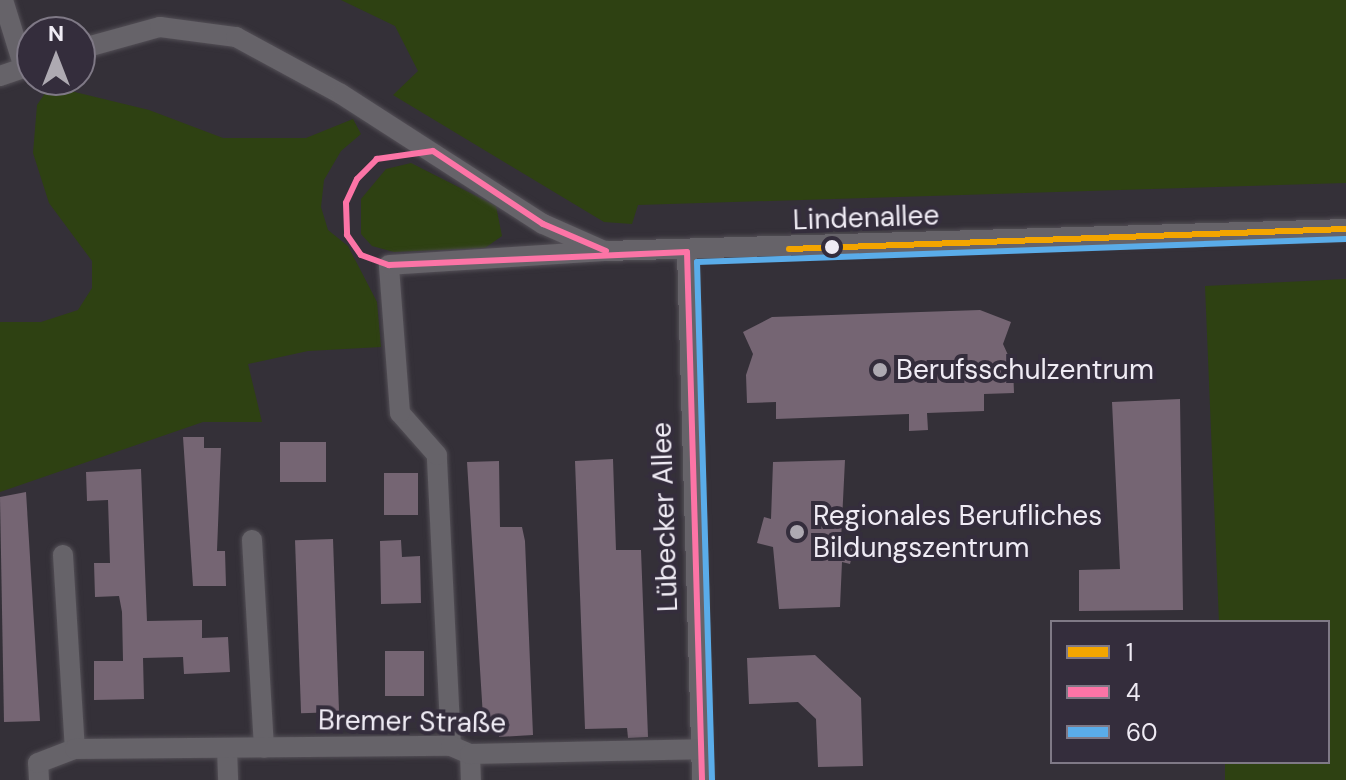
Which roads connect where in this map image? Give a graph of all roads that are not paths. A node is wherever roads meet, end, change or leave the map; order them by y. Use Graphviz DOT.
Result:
graph roads {
  1 [pos="3,0"];
  2 [pos="16,35"];
  3 [pos="96,45"];
  4 [pos="1346,229"];
  5 [pos="606,251"];
  6 [pos="687,252"];
  7 [pos="252,540"];
  8 [pos="63,555"];
  9 [pos="227,748"];
  10 [pos="264,748"];
  11 [pos="75,749"];
  12 [pos="701,749"];
  13 [pos="460,750"];
  14 [pos="39,780"];
  15 [pos="228,780"];
  16 [pos="471,780"];
  17 [pos="702,780"];
  1 -- 2 [label="street"];
  3 -- 5 [label="street"];
  4 -- 6 [label="street, Lindenallee"];
  5 -- 6 [label="street, Lindenallee"];
  5 -- 13 [label="street, Lindenallee"];
  6 -- 12 [label="street, Lübecker Allee"];
  7 -- 10 [label="street"];
  8 -- 11 [label="street"];
  9 -- 10 [label="street, Bremer Straße"];
  9 -- 11 [label="street, Bremer Straße"];
  9 -- 15 [label="street"];
  10 -- 13 [label="street, Bremer Straße"];
  11 -- 14 [label="street, Bremer Straße"];
  12 -- 13 [label="street, Bremer Straße"];
  12 -- 17 [label="street, Lübecker Allee"];
  13 -- 16 [label="street"];
}
